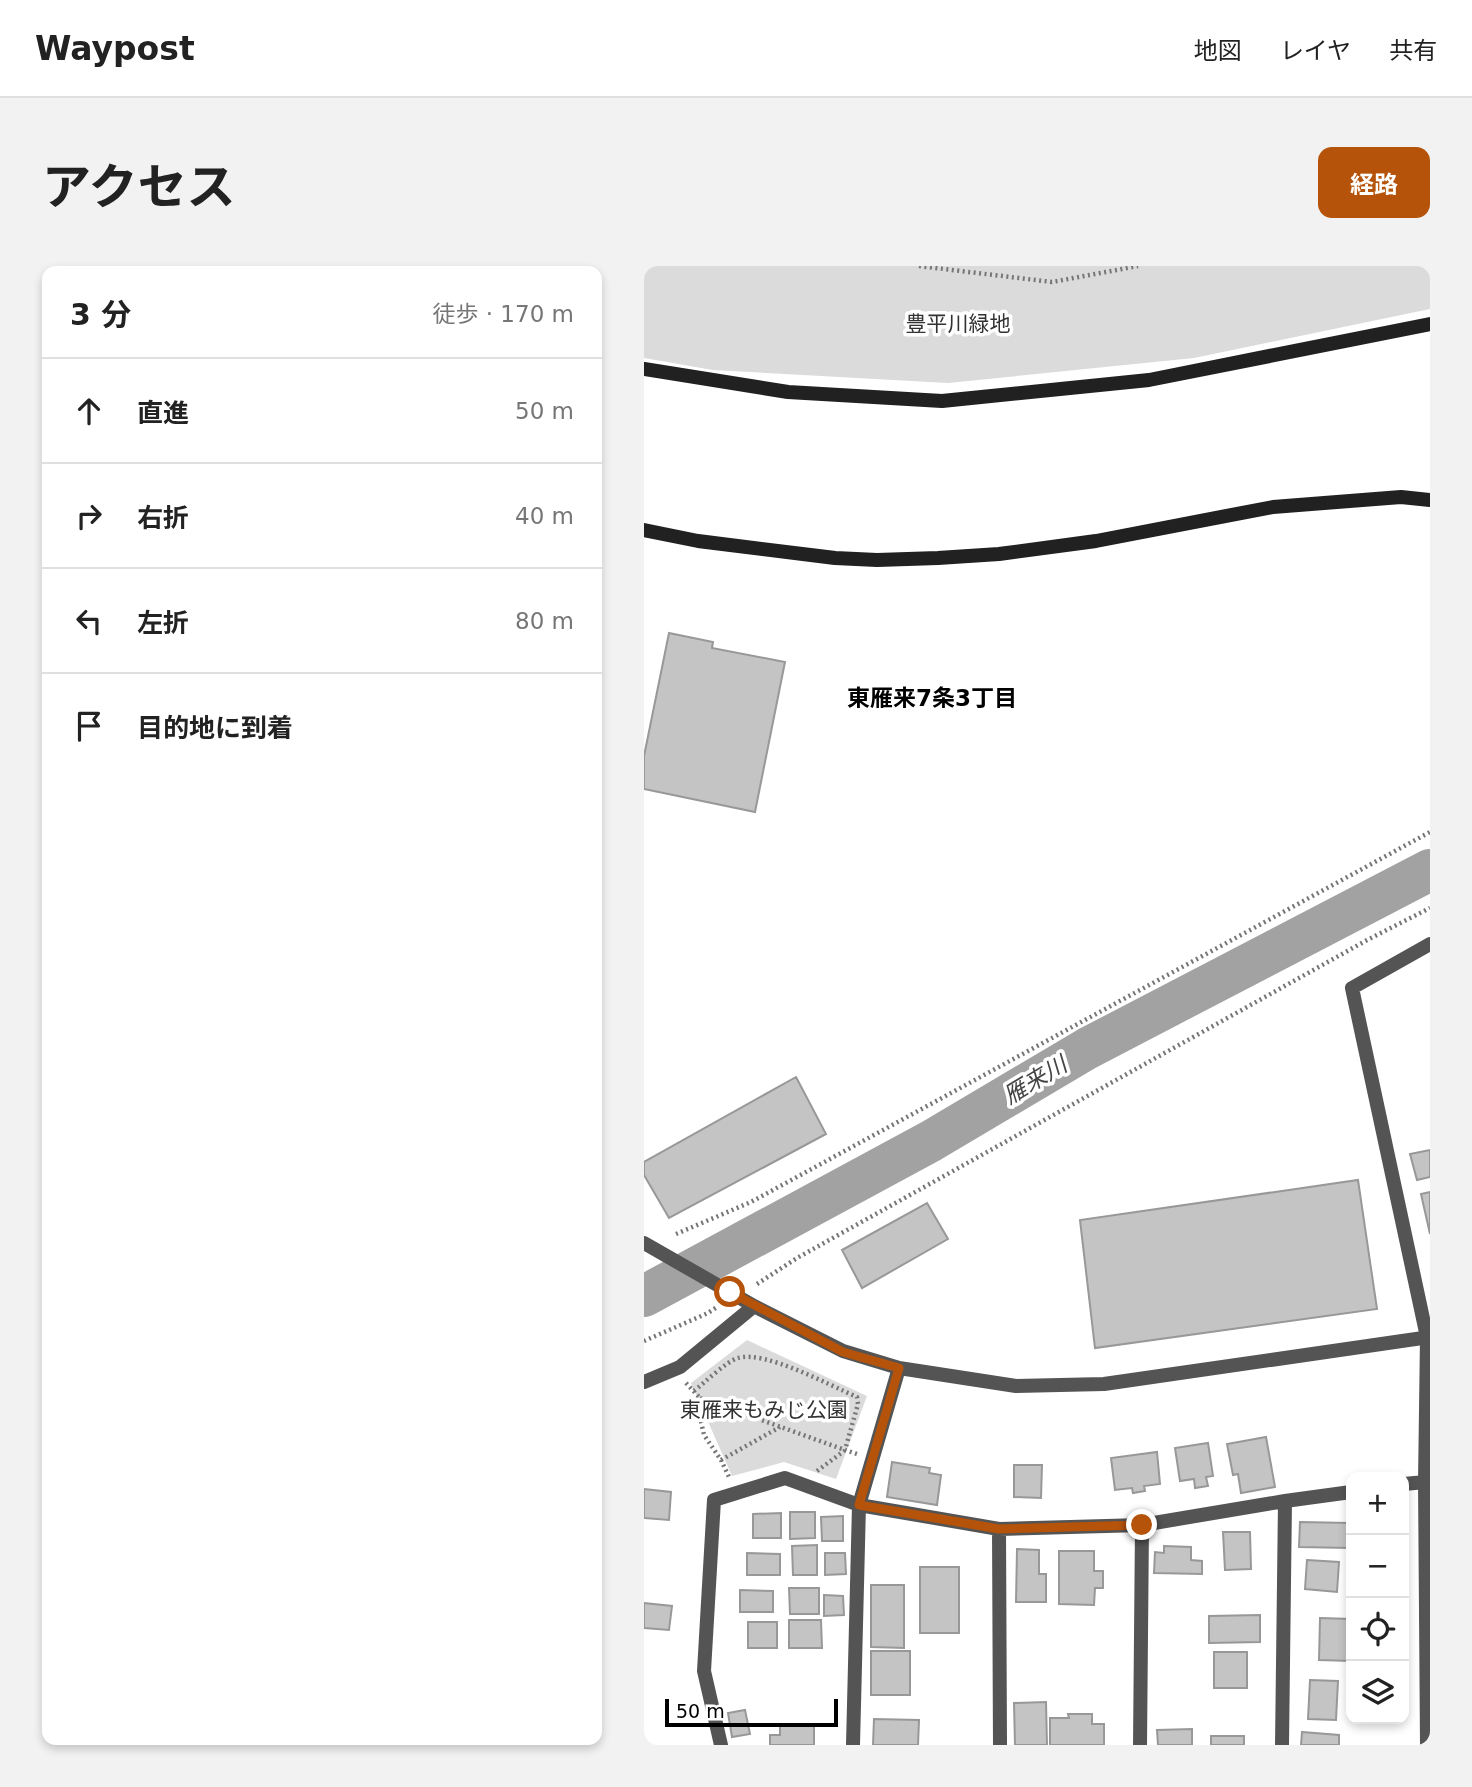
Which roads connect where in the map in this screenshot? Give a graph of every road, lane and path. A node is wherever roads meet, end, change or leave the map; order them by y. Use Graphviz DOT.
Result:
graph roads {
  1 [pos="919,266"];
  2 [pos="1138,266"];
  3 [pos="1430,324"];
  4 [pos="644,369"];
  5 [pos="1430,500"];
  6 [pos="644,530"];
  7 [pos="1430,832"];
  8 [pos="1430,908"];
  9 [pos="1430,944"];
  10 [pos="676,1234"];
  11 [pos="649,1245"];
  12 [pos="757,1284"];
  13 [pos="754,1306"];
  14 [pos="717,1307"];
  15 [pos="1429,1337"];
  16 [pos="644,1341"];
  17 [pos="899,1368"];
  18 [pos="682,1379"];
  19 [pos="644,1382"];
  20 [pos="694,1391"];
  21 [pos="700,1398"];
  22 [pos="780,1427"];
  23 [pos="845,1450"];
  24 [pos="859,1454"];
  25 [pos="721,1460"];
  26 [pos="811,1475"];
  27 [pos="730,1481"];
  28 [pos="1425,1482"];
  29 [pos="1409,1484"];
  30 [pos="1346,1493"];
  31 [pos="1284,1501"];
  32 [pos="859,1505"];
  33 [pos="1142,1525"];
  34 [pos="999,1529"];
  35 [pos="721,1745"];
  36 [pos="853,1745"];
  37 [pos="1000,1745"];
  38 [pos="1140,1745"];
  39 [pos="1282,1745"];
  40 [pos="1427,1745"];
  1 -- 2 [label="path"];
  3 -- 4 [label="street"];
  5 -- 6 [label="street"];
  7 -- 10 [label="path"];
  8 -- 12 [label="path"];
  9 -- 15 [label="street"];
  11 -- 13 [label="street"];
  13 -- 17 [label="street"];
  13 -- 19 [label="street"];
  14 -- 16 [label="path"];
  15 -- 17 [label="street"];
  15 -- 28 [label="street"];
  17 -- 32 [label="street"];
  18 -- 20 [label="path"];
  20 -- 21 [label="path"];
  20 -- 23 [label="path"];
  21 -- 22 [label="path"];
  21 -- 25 [label="path"];
  22 -- 23 [label="path"];
  22 -- 25 [label="path"];
  23 -- 24 [label="path"];
  23 -- 26 [label="path"];
  25 -- 27 [label="path"];
  28 -- 29 [label="street"];
  28 -- 40 [label="street"];
  30 -- 31 [label="street"];
  31 -- 33 [label="street"];
  31 -- 39 [label="street"];
  32 -- 34 [label="street"];
  32 -- 35 [label="street"];
  32 -- 36 [label="street"];
  33 -- 34 [label="street"];
  33 -- 38 [label="street"];
  34 -- 37 [label="street"];
}
